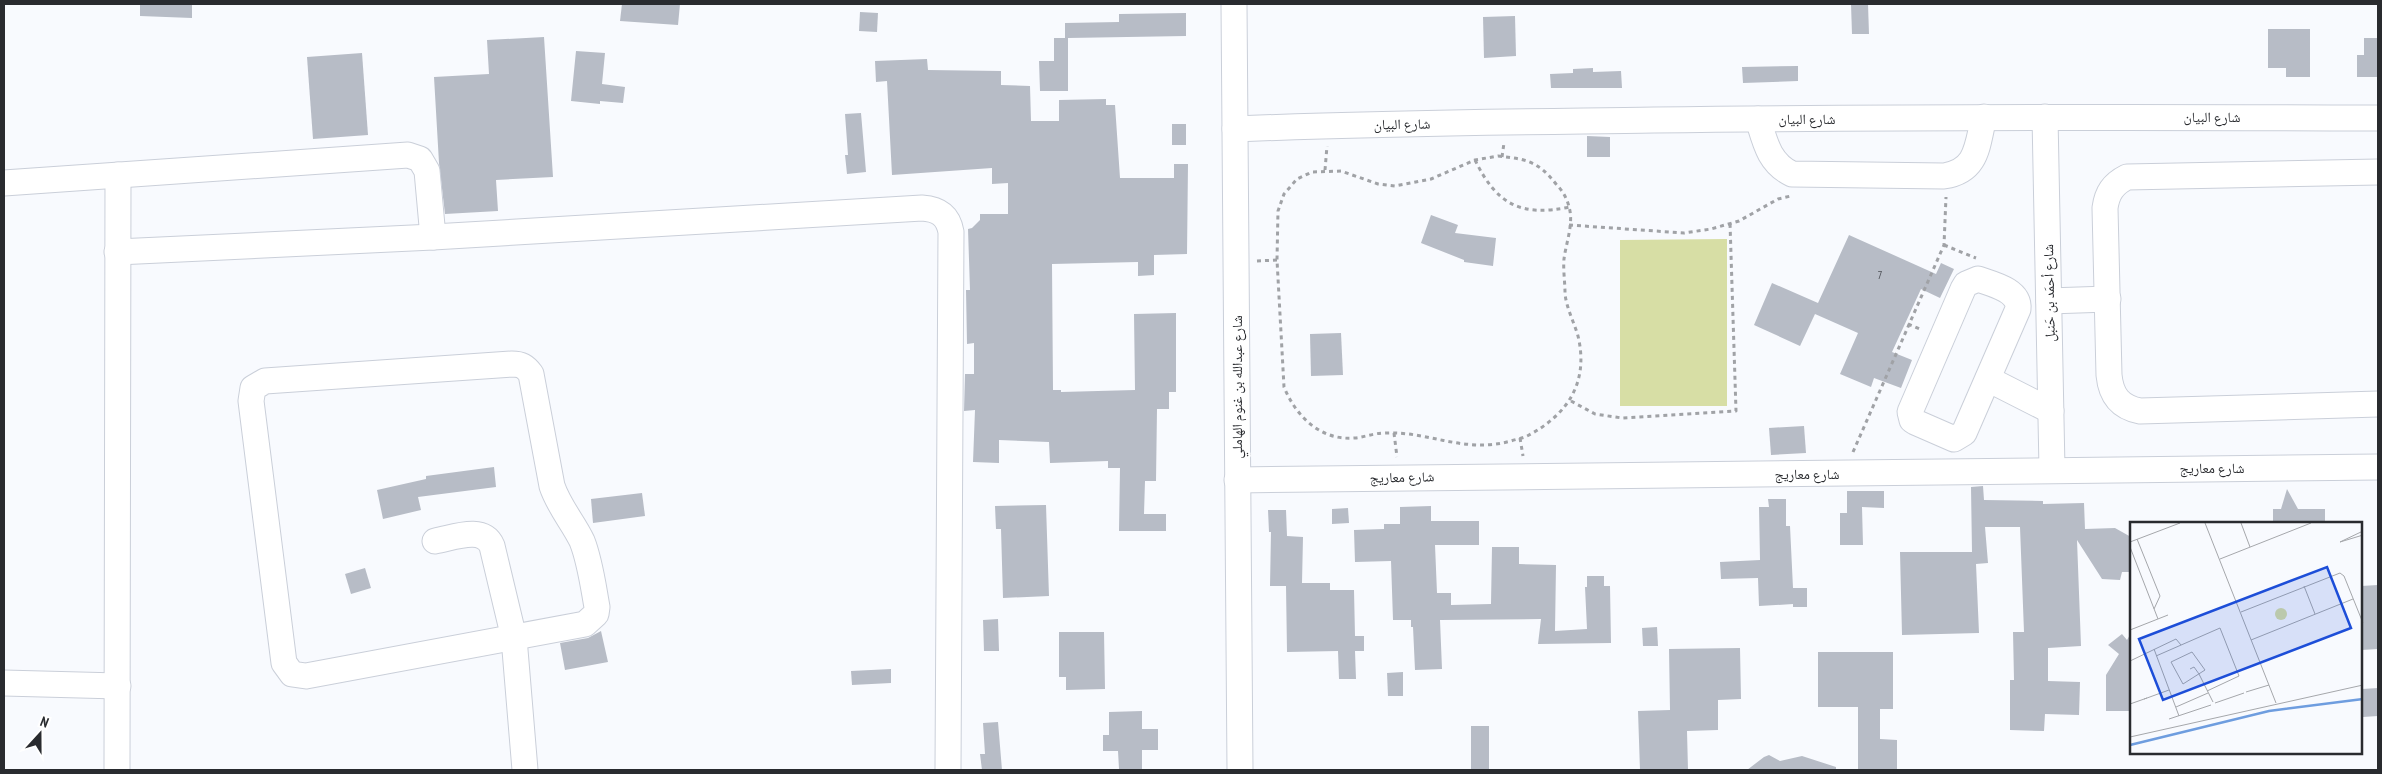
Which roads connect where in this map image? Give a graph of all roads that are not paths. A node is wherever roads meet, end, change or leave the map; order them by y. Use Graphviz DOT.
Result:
graph roads {
  1 [pos="1234,4"];
  2 [pos="2045,116"];
  3 [pos="1984,117"];
  4 [pos="2378,118"];
  5 [pos="1758,119"];
  6 [pos="1235,129"];
  7 [pos="2378,172"];
  8 [pos="118,175"];
  9 [pos="4,183"];
  10 [pos="433,237"];
  11 [pos="118,252"];
  12 [pos="2108,299"];
  13 [pos="2049,301"];
  14 [pos="1988,379"];
  15 [pos="2378,404"];
  16 [pos="2051,411"];
  17 [pos="2378,468"];
  18 [pos="2052,469"];
  19 [pos="1236,480"];
  20 [pos="435,541"];
  21 [pos="514,638"];
  22 [pos="4,683"];
  23 [pos="118,686"];
  24 [pos="117,770"];
  25 [pos="525,770"];
  26 [pos="948,770"];
  27 [pos="1240,770"];
  1 -- 6 [label="street, شارع عبدالله بن غنوم الهاملي"];
  2 -- 3 [label="street, شارع البيان"];
  2 -- 4 [label="street, شارع البيان"];
  2 -- 13 [label="street, شارع أحمَد بن حَنبل"];
  3 -- 5 [label="street, شارع البيان"];
  3 -- 5 [label="street"];
  5 -- 6 [label="street, شارع البيان"];
  6 -- 19 [label="street, شارع عبدالله بن غنوم الهاملي"];
  7 -- 12 [label="street"];
  8 -- 9 [label="street"];
  8 -- 10 [label="street"];
  8 -- 11 [label="street"];
  10 -- 11 [label="street"];
  10 -- 26 [label="street"];
  11 -- 23 [label="street"];
  12 -- 13 [label="street"];
  12 -- 15 [label="street"];
  13 -- 16 [label="street, شارع أحمَد بن حَنبل"];
  14 -- 14 [label="street"];
  14 -- 16 [label="street"];
  16 -- 18 [label="street, شارع أحمَد بن حَنبل"];
  17 -- 18 [label="street, شارع معاريج"];
  18 -- 19 [label="street, شارع معاريج"];
  19 -- 27 [label="street, شارع عبدالله بن غنوم الهاملي"];
  20 -- 21 [label="street"];
  21 -- 21 [label="street"];
  21 -- 25 [label="street"];
  22 -- 23 [label="street"];
  23 -- 24 [label="street"];
}
